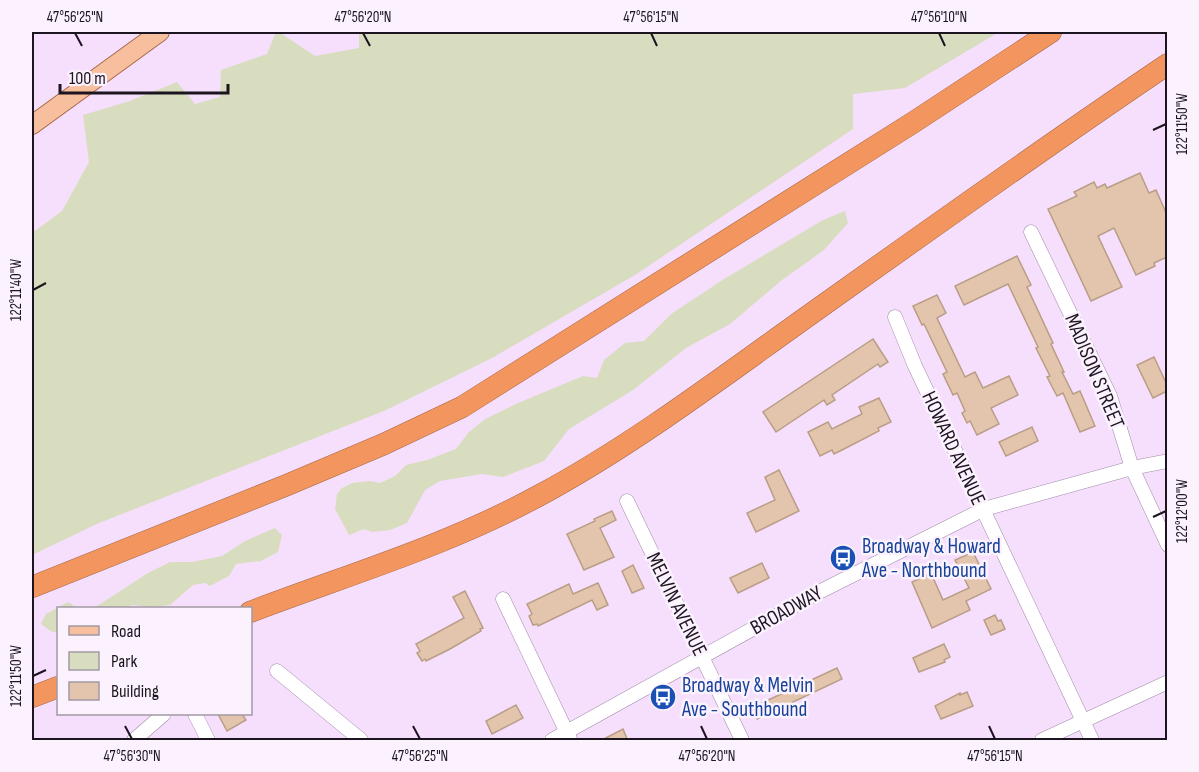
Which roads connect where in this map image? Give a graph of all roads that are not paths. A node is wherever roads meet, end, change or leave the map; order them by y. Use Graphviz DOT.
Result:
graph roads {
  1 [pos="160,32"];
  2 [pos="1051,32"];
  3 [pos="1167,64"];
  4 [pos="32,125"];
  5 [pos="1031,232"];
  6 [pos="895,317"];
  7 [pos="1167,461"];
  8 [pos="1132,468"];
  9 [pos="627,501"];
  10 [pos="984,509"];
  11 [pos="1167,545"];
  12 [pos="32,587"];
  13 [pos="503,599"];
  14 [pos="252,611"];
  15 [pos="703,656"];
  16 [pos="277,671"];
  17 [pos="1167,682"];
  18 [pos="57,687"];
  19 [pos="32,697"];
  20 [pos="163,715"];
  21 [pos="195,715"];
  22 [pos="1083,721"];
  23 [pos="569,736"];
  24 [pos="134,741"];
  25 [pos="208,741"];
  26 [pos="361,741"];
  27 [pos="552,741"];
  28 [pos="742,741"];
  29 [pos="1042,741"];
  30 [pos="1092,741"];
  1 -- 4 [label="main road"];
  2 -- 12 [label="highway"];
  3 -- 14 [label="highway"];
  5 -- 8 [label="street, MADISON STREET"];
  6 -- 10 [label="street, HOWARD AVENUE"];
  7 -- 8 [label="street, BROADWAY"];
  8 -- 10 [label="street, BROADWAY"];
  8 -- 11 [label="street, MADISON STREET"];
  9 -- 15 [label="street, MELVIN AVENUE"];
  10 -- 15 [label="street, BROADWAY"];
  10 -- 22 [label="street, HOWARD AVENUE"];
  13 -- 23 [label="street"];
  15 -- 23 [label="street, BROADWAY"];
  15 -- 28 [label="street, MELVIN AVENUE"];
  16 -- 26 [label="street"];
  17 -- 22 [label="street"];
  18 -- 19 [label="highway"];
  20 -- 24 [label="street"];
  21 -- 25 [label="street"];
  22 -- 29 [label="street"];
  22 -- 30 [label="street, HOWARD AVENUE"];
  23 -- 27 [label="street, BROADWAY"];
}
